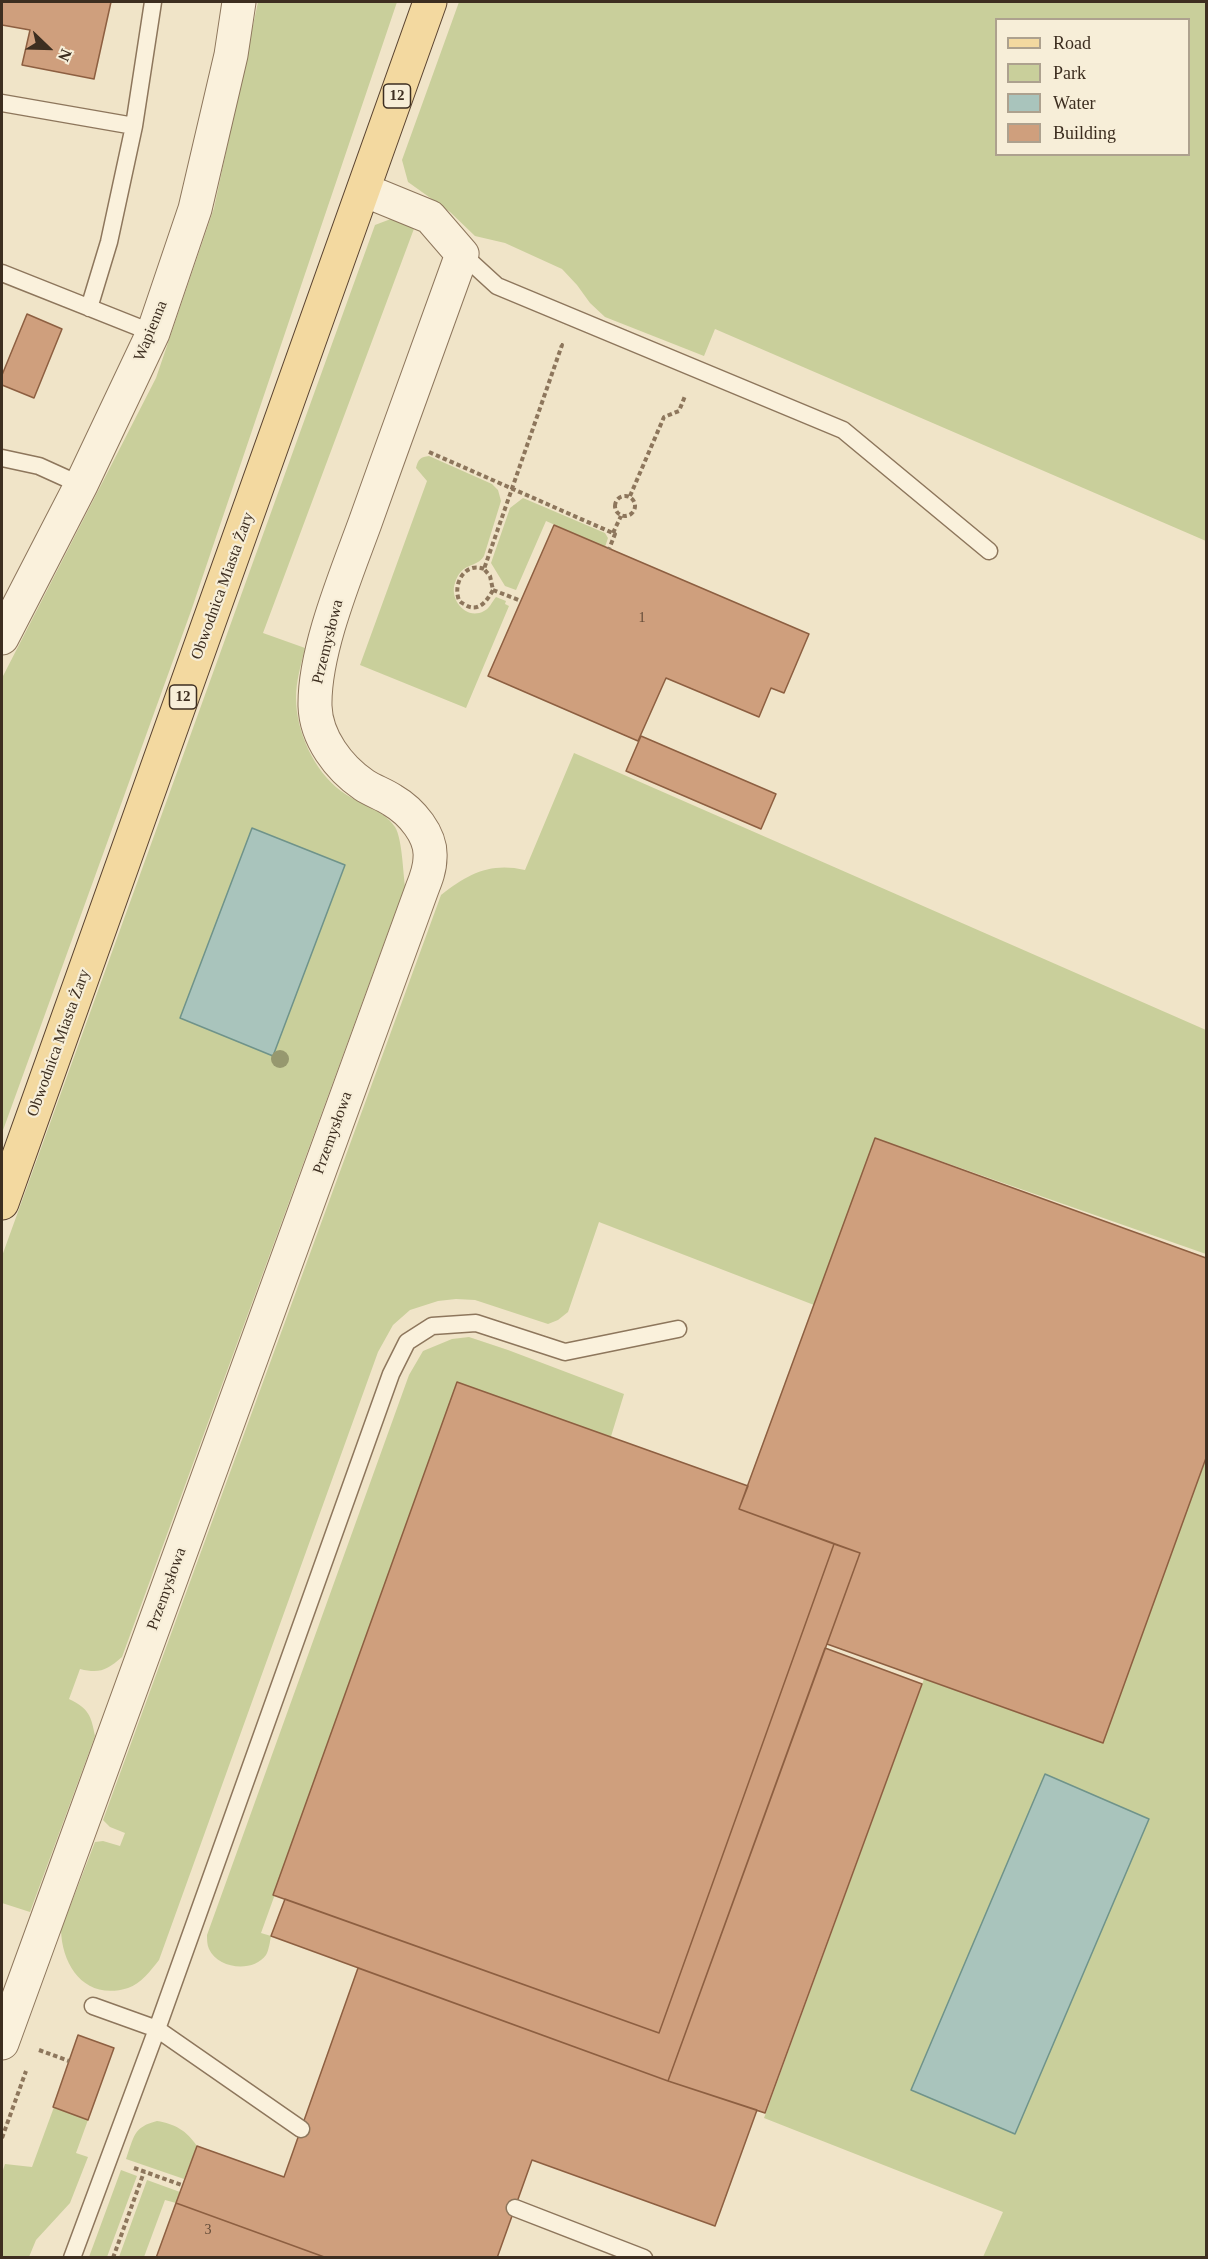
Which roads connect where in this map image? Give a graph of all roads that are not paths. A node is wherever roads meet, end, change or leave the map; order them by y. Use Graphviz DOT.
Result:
graph roads {
  1 [pos="153,2"];
  2 [pos="239,2"];
  3 [pos="430,2"];
  4 [pos="2,103"];
  5 [pos="134,126"];
  6 [pos="364,190"];
  7 [pos="462,254"];
  8 [pos="2,273"];
  9 [pos="89,308"];
  10 [pos="153,333"];
  11 [pos="2,458"];
  12 [pos="81,485"];
  13 [pos="989,551"];
  14 [pos="2,638"];
  15 [pos="2,1203"];
  16 [pos="678,1329"];
  17 [pos="93,2006"];
  18 [pos="157,2029"];
  19 [pos="2,2043"];
  20 [pos="301,2129"];
  21 [pos="515,2208"];
  22 [pos="72,2258"];
  23 [pos="644,2258"];
  1 -- 5 [label="lane"];
  2 -- 10 [label="street, Wapienna"];
  3 -- 6 [label="main road, Obwodnica Miasta Żary / 12"];
  4 -- 5 [label="lane"];
  5 -- 9 [label="lane"];
  6 -- 7 [label="street"];
  6 -- 15 [label="main road, Obwodnica Miasta Żary / 12"];
  7 -- 13 [label="lane"];
  7 -- 19 [label="street, Przemysłowa"];
  8 -- 9 [label="lane"];
  9 -- 10 [label="lane"];
  10 -- 12 [label="street, Wapienna"];
  11 -- 12 [label="lane"];
  12 -- 14 [label="street, Wapienna"];
  16 -- 18 [label="lane"];
  17 -- 18 [label="lane"];
  18 -- 20 [label="lane"];
  18 -- 22 [label="lane"];
  21 -- 23 [label="lane"];
}
